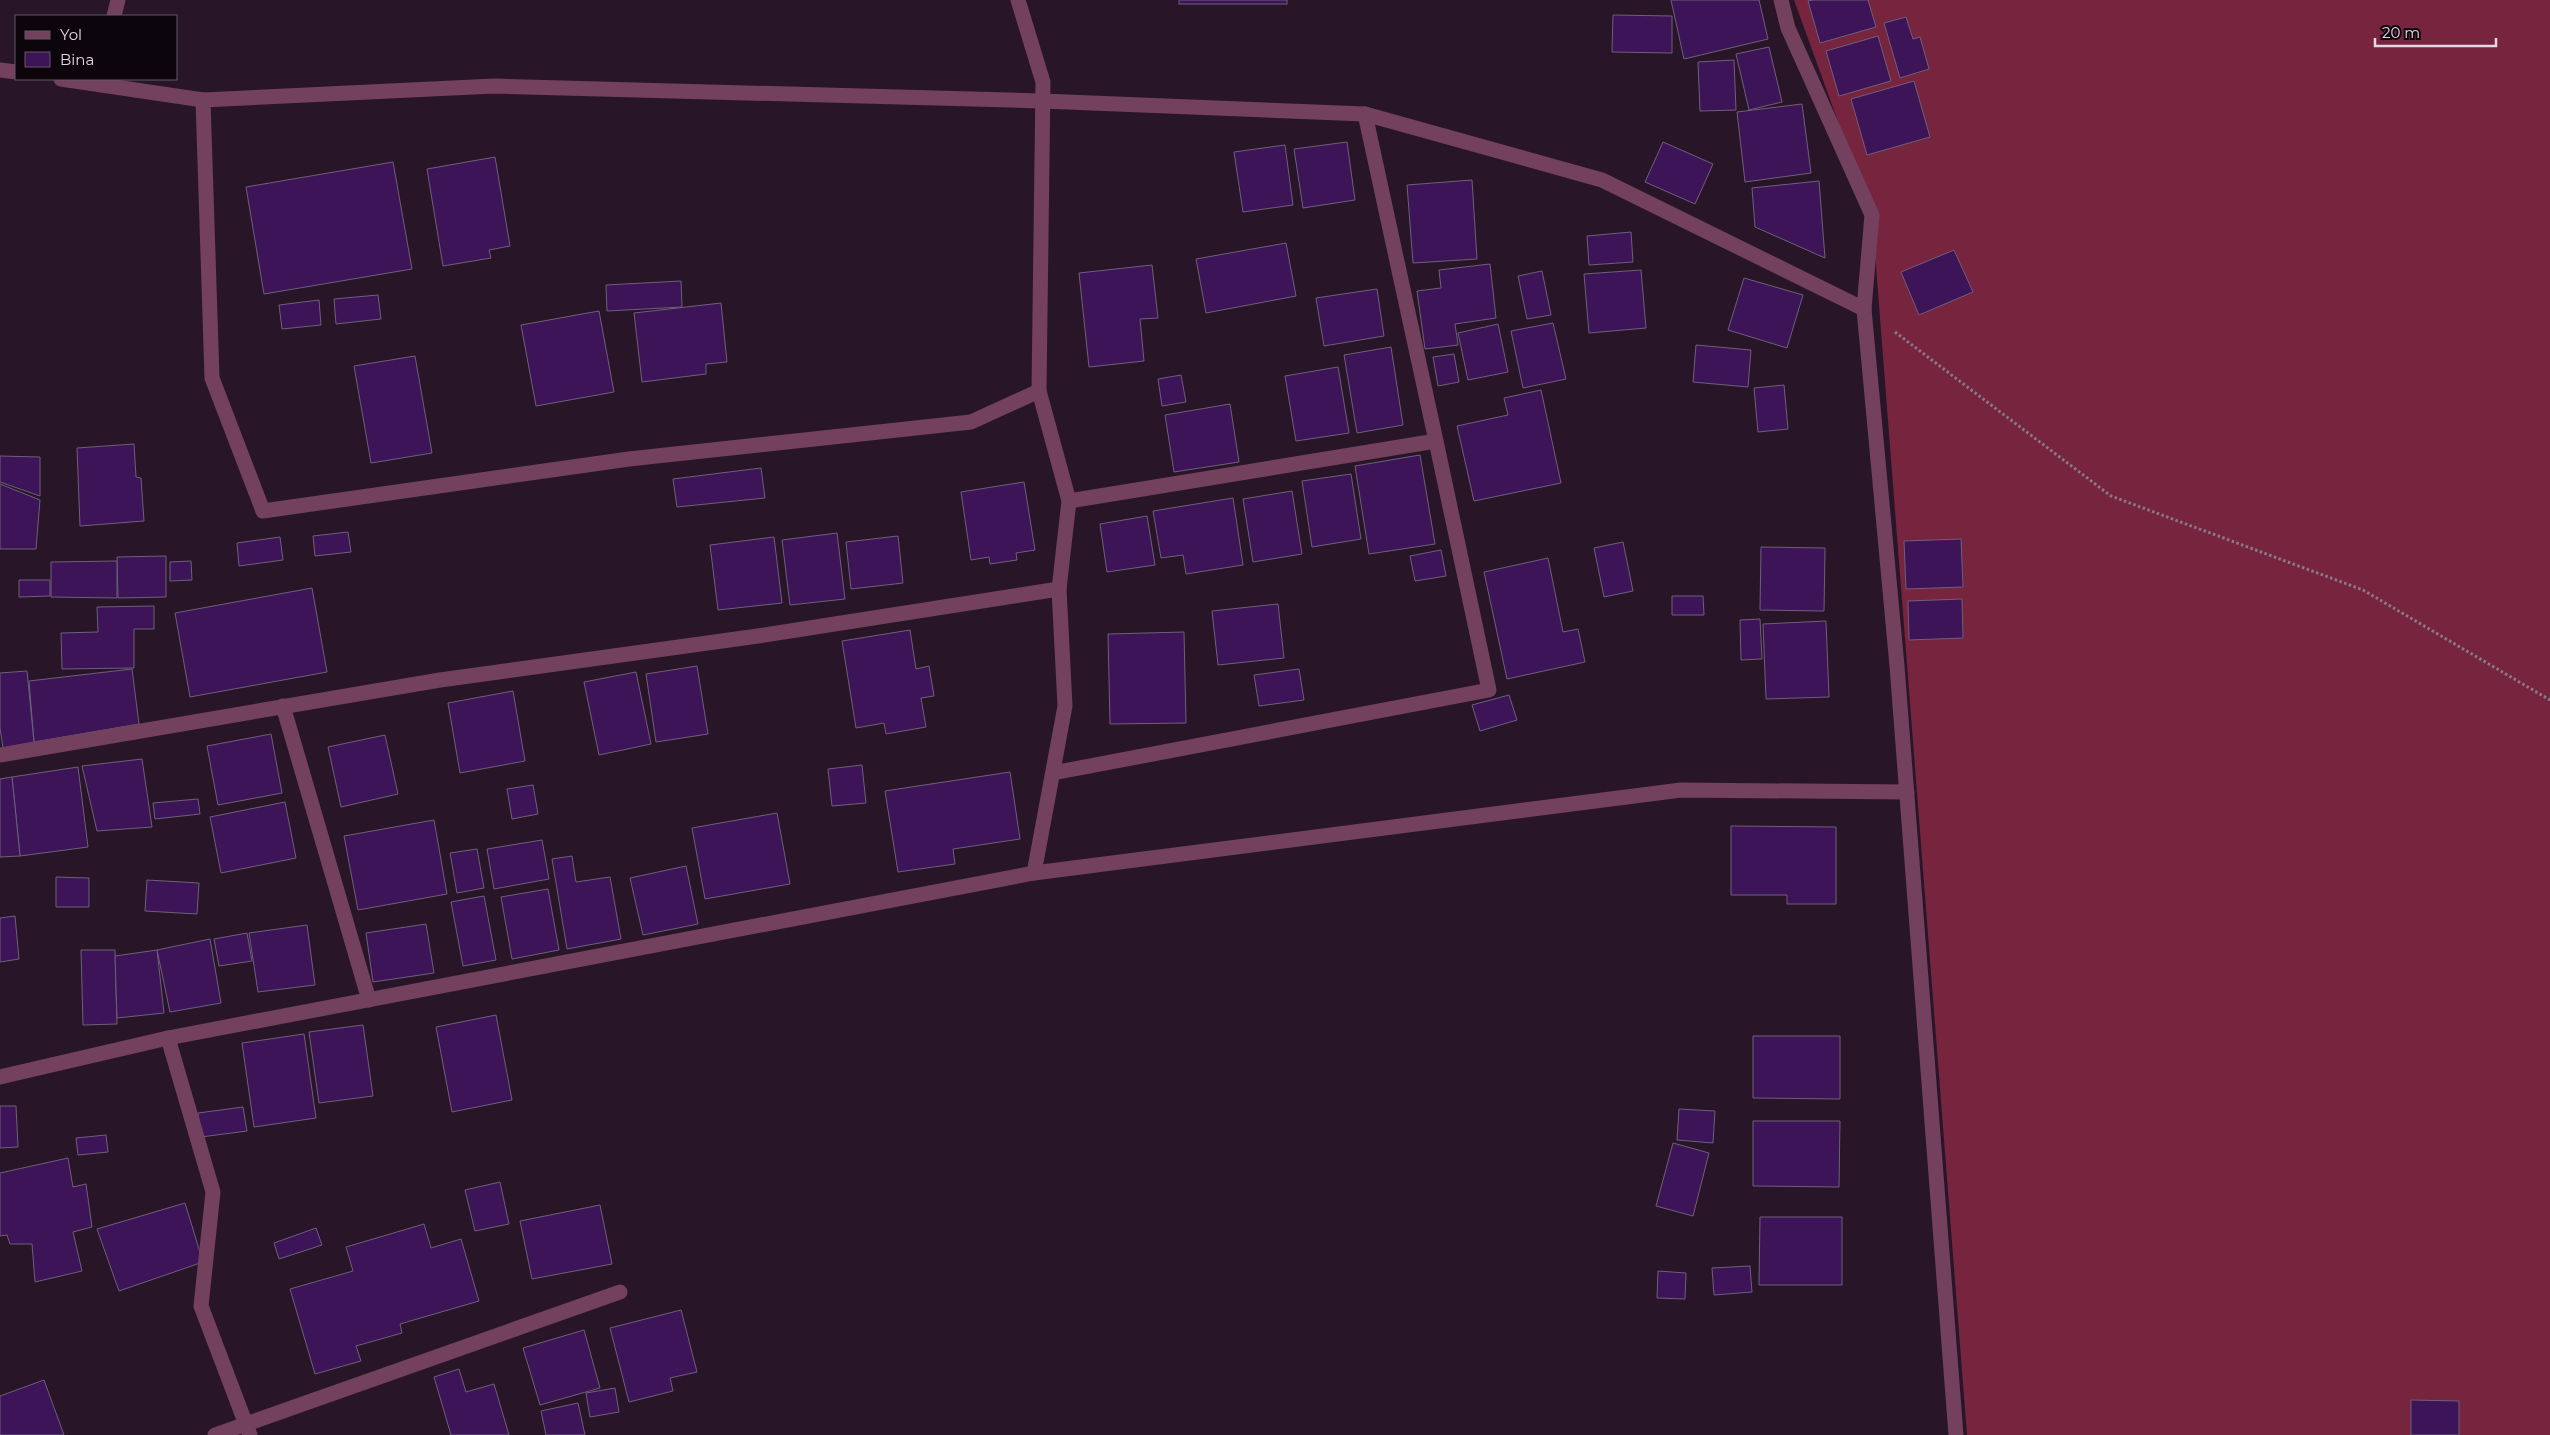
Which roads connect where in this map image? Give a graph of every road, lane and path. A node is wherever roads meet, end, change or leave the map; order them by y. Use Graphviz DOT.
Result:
graph roads {
  1 [pos="118,0"];
  2 [pos="1018,0"];
  3 [pos="1782,0"];
  4 [pos="114,15"];
  5 [pos="0,70"];
  6 [pos="15,72"];
  7 [pos="74,80"];
  8 [pos="100,82"];
  9 [pos="203,100"];
  10 [pos="1042,102"];
  11 [pos="1365,114"];
  12 [pos="1864,308"];
  13 [pos="1039,391"];
  14 [pos="1436,441"];
  15 [pos="1068,501"];
  16 [pos="1058,589"];
  17 [pos="2550,700"];
  18 [pos="283,706"];
  19 [pos="0,755"];
  20 [pos="1053,773"];
  21 [pos="1907,792"];
  22 [pos="1034,873"];
  23 [pos="369,1000"];
  24 [pos="168,1038"];
  25 [pos="0,1076"];
  26 [pos="620,1292"];
  27 [pos="248,1430"];
  28 [pos="215,1435"];
  29 [pos="1956,1435"];
  1 -- 4 [label="street"];
  2 -- 10 [label="street"];
  3 -- 12 [label="street"];
  5 -- 6 [label="street"];
  7 -- 8 [label="street"];
  8 -- 9 [label="street"];
  9 -- 10 [label="street"];
  9 -- 13 [label="street"];
  10 -- 11 [label="street"];
  10 -- 13 [label="street"];
  11 -- 12 [label="street"];
  11 -- 14 [label="street"];
  12 -- 17 [label="path"];
  12 -- 21 [label="street"];
  13 -- 15 [label="street"];
  14 -- 15 [label="street"];
  14 -- 20 [label="street"];
  15 -- 16 [label="street"];
  16 -- 18 [label="street"];
  16 -- 20 [label="street"];
  18 -- 19 [label="street"];
  18 -- 23 [label="street"];
  20 -- 22 [label="street"];
  21 -- 22 [label="street"];
  21 -- 29 [label="street"];
  22 -- 23 [label="street"];
  23 -- 24 [label="street"];
  24 -- 25 [label="street"];
  24 -- 27 [label="street"];
  26 -- 27 [label="street"];
  27 -- 28 [label="street"];
}
